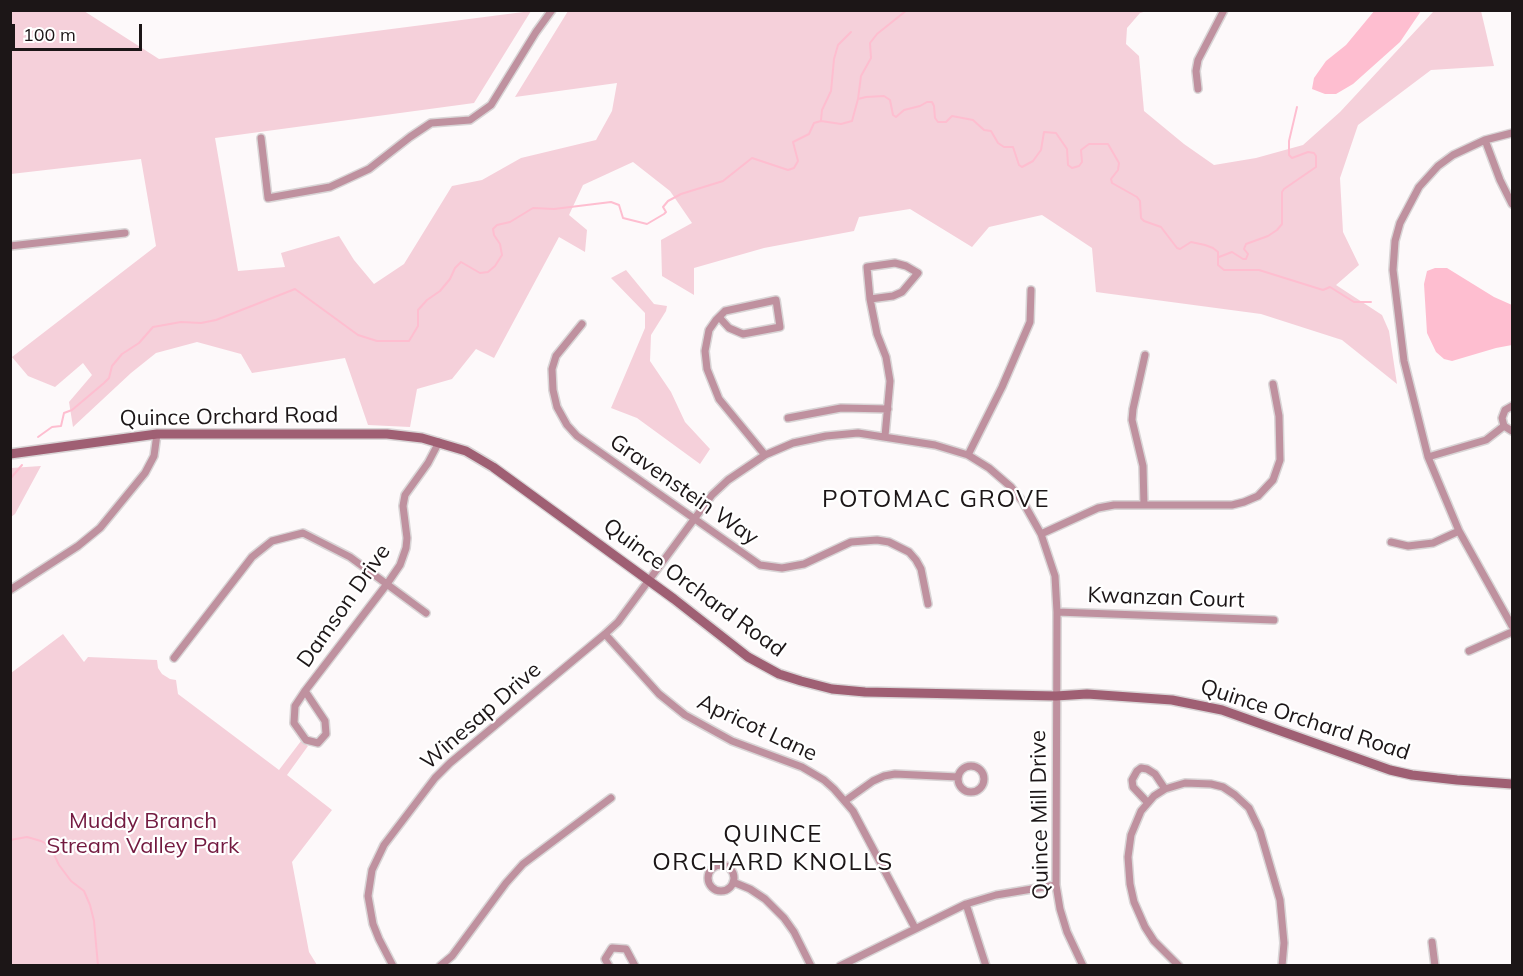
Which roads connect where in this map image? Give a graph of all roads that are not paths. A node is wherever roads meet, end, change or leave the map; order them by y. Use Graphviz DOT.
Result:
graph roads {
  1 [pos="552,10"];
  2 [pos="1224,10"];
  3 [pos="1198,89"];
  4 [pos="1512,133"];
  5 [pos="261,138"];
  6 [pos="1485,140"];
  7 [pos="1512,204"];
  8 [pos="125,233"];
  9 [pos="10,246"];
  10 [pos="1031,290"];
  11 [pos="870,299"];
  12 [pos="719,317"];
  13 [pos="582,324"];
  14 [pos="1145,355"];
  15 [pos="1273,384"];
  16 [pos="1512,406"];
  17 [pos="888,409"];
  18 [pos="788,418"];
  19 [pos="1504,426"];
  20 [pos="1512,431"];
  21 [pos="157,434"];
  22 [pos="885,436"];
  23 [pos="439,442"];
  24 [pos="10,454"];
  25 [pos="765,455"];
  26 [pos="968,455"];
  27 [pos="1428,457"];
  28 [pos="1144,505"];
  29 [pos="694,519"];
  30 [pos="1459,531"];
  31 [pos="1041,534"];
  32 [pos="1391,542"];
  33 [pos="650,581"];
  34 [pos="387,584"];
  35 [pos="10,590"];
  36 [pos="928,604"];
  37 [pos="1058,612"];
  38 [pos="426,613"];
  39 [pos="1274,620"];
  40 [pos="1512,626"];
  41 [pos="1512,632"];
  42 [pos="605,634"];
  43 [pos="1468,651"];
  44 [pos="174,658"];
  45 [pos="305,691"];
  46 [pos="1056,696"];
  47 [pos="958,777"];
  48 [pos="1512,784"];
  49 [pos="1165,789"];
  50 [pos="611,798"];
  51 [pos="845,801"];
  52 [pos="1148,803"];
  53 [pos="733,882"];
  54 [pos="1056,885"];
  55 [pos="966,904"];
  56 [pos="915,928"];
  57 [pos="1432,942"];
  58 [pos="393,966"];
  59 [pos="440,966"];
  60 [pos="609,966"];
  61 [pos="635,966"];
  62 [pos="811,966"];
  63 [pos="840,966"];
  64 [pos="986,966"];
  65 [pos="1083,966"];
  66 [pos="1179,966"];
  67 [pos="1282,966"];
  68 [pos="1435,966"];
  1 -- 5 [label="street"];
  2 -- 3 [label="street"];
  4 -- 6 [label="street"];
  6 -- 7 [label="street"];
  6 -- 27 [label="street"];
  8 -- 9 [label="street"];
  10 -- 26 [label="street"];
  11 -- 11 [label="street"];
  11 -- 17 [label="street"];
  12 -- 12 [label="street"];
  12 -- 25 [label="street"];
  13 -- 29 [label="street, Gravenstein Way"];
  14 -- 28 [label="street"];
  15 -- 28 [label="street"];
  16 -- 19 [label="street"];
  17 -- 18 [label="street"];
  17 -- 22 [label="street"];
  19 -- 20 [label="street"];
  19 -- 27 [label="street"];
  21 -- 23 [label="street, Quince Orchard Road"];
  21 -- 24 [label="street, Quince Orchard Road"];
  21 -- 35 [label="street"];
  22 -- 25 [label="street, Winesap Drive"];
  22 -- 26 [label="street, Quince Mill Drive"];
  23 -- 33 [label="street, Quince Orchard Road"];
  23 -- 34 [label="street, Damson Drive"];
  25 -- 29 [label="street, Winesap Drive"];
  26 -- 31 [label="street, Quince Mill Drive"];
  27 -- 30 [label="street"];
  28 -- 31 [label="street"];
  29 -- 33 [label="street, Winesap Drive"];
  29 -- 36 [label="street, Gravenstein Way"];
  30 -- 32 [label="street"];
  30 -- 40 [label="street"];
  31 -- 37 [label="street, Quince Mill Drive"];
  33 -- 42 [label="street, Winesap Drive"];
  33 -- 46 [label="street, Quince Orchard Road"];
  34 -- 38 [label="street"];
  34 -- 44 [label="street"];
  34 -- 45 [label="street, Damson Drive"];
  37 -- 39 [label="street, Kwanzan Court"];
  37 -- 46 [label="street, Quince Mill Drive"];
  41 -- 43 [label="street"];
  42 -- 51 [label="street, Apricot Lane"];
  42 -- 58 [label="street, Winesap Drive"];
  45 -- 45 [label="street, Damson Drive"];
  46 -- 48 [label="street, Quince Orchard Road"];
  46 -- 54 [label="street, Quince Mill Drive"];
  47 -- 51 [label="street"];
  49 -- 52 [label="street"];
  49 -- 52 [label="street"];
  49 -- 67 [label="street"];
  50 -- 59 [label="street"];
  51 -- 56 [label="street, Apricot Lane"];
  52 -- 66 [label="street"];
  53 -- 62 [label="street"];
  54 -- 55 [label="street"];
  54 -- 65 [label="street, Quince Mill Drive"];
  55 -- 56 [label="street"];
  55 -- 64 [label="street"];
  56 -- 63 [label="street"];
  57 -- 68 [label="street"];
  60 -- 61 [label="street"];
}
